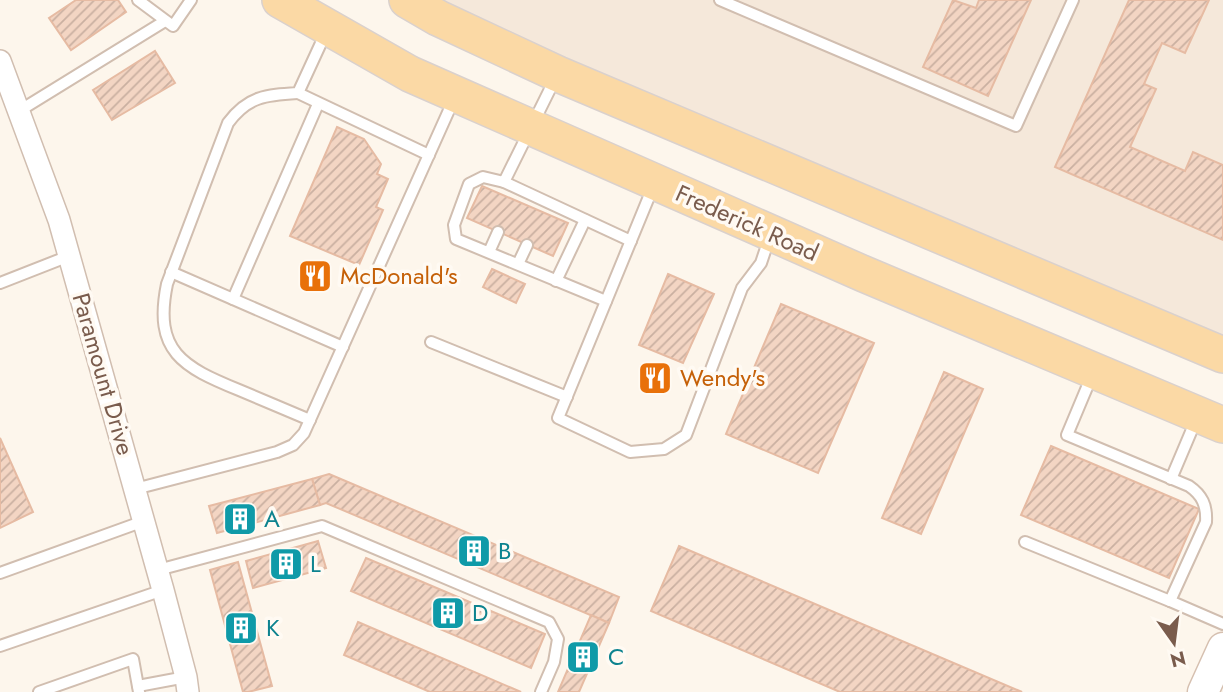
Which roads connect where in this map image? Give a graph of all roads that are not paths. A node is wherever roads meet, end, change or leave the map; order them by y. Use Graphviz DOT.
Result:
graph roads {
  1 [pos="138,0"];
  2 [pos="191,0"];
  3 [pos="280,0"];
  4 [pos="407,0"];
  5 [pos="720,0"];
  6 [pos="1073,0"];
  7 [pos="165,20"];
  8 [pos="328,27"];
  9 [pos="0,61"];
  10 [pos="558,74"];
  11 [pos="298,93"];
  12 [pos="456,95"];
  13 [pos="318,104"];
  14 [pos="19,111"];
  15 [pos="532,127"];
  16 [pos="429,155"];
  17 [pos="503,182"];
  18 [pos="655,182"];
  19 [pos="585,220"];
  20 [pos="498,232"];
  21 [pos="771,233"];
  22 [pos="631,241"];
  23 [pos="527,245"];
  24 [pos="489,252"];
  25 [pos="69,256"];
  26 [pos="518,264"];
  27 [pos="171,272"];
  28 [pos="556,281"];
  29 [pos="0,283"];
  30 [pos="233,299"];
  31 [pos="606,301"];
  32 [pos="431,342"];
  33 [pos="342,347"];
  34 [pos="1223,355"];
  35 [pos="1094,371"];
  36 [pos="567,397"];
  37 [pos="310,420"];
  38 [pos="1211,420"];
  39 [pos="1171,479"];
  40 [pos="135,489"];
  41 [pos="144,521"];
  42 [pos="1025,542"];
  43 [pos="0,573"];
  44 [pos="161,580"];
  45 [pos="1170,601"];
  46 [pos="1223,624"];
  47 [pos="0,646"];
  48 [pos="1223,648"];
  49 [pos="187,684"];
  50 [pos="138,689"];
  51 [pos="39,692"];
  52 [pos="541,692"];
  53 [pos="1203,692"];
  1 -- 7 [label="lane"];
  2 -- 7 [label="lane"];
  3 -- 8 [label="main road, Frederick Road"];
  4 -- 10 [label="main road"];
  5 -- 6 [label="lane"];
  7 -- 14 [label="lane"];
  8 -- 11 [label="lane"];
  8 -- 12 [label="main road, Frederick Road"];
  9 -- 14 [label="street, Paramount Drive"];
  10 -- 15 [label="lane"];
  10 -- 34 [label="main road"];
  11 -- 13 [label="lane"];
  11 -- 27 [label="lane"];
  12 -- 15 [label="main road, Frederick Road"];
  12 -- 16 [label="lane"];
  13 -- 16 [label="lane"];
  13 -- 30 [label="lane"];
  14 -- 25 [label="street, Paramount Drive"];
  15 -- 17 [label="lane"];
  15 -- 18 [label="main road, Frederick Road"];
  16 -- 33 [label="lane"];
  17 -- 19 [label="lane"];
  17 -- 24 [label="lane"];
  18 -- 21 [label="main road, Frederick Road"];
  18 -- 22 [label="lane"];
  19 -- 22 [label="lane"];
  19 -- 28 [label="lane"];
  20 -- 24 [label="lane"];
  21 -- 35 [label="main road, Frederick Road"];
  21 -- 36 [label="lane"];
  22 -- 31 [label="lane"];
  23 -- 26 [label="lane"];
  24 -- 26 [label="lane"];
  25 -- 29 [label="lane"];
  25 -- 40 [label="street, Paramount Drive"];
  26 -- 28 [label="lane"];
  27 -- 30 [label="lane"];
  27 -- 37 [label="lane"];
  28 -- 31 [label="lane"];
  30 -- 33 [label="lane"];
  31 -- 36 [label="lane"];
  32 -- 36 [label="lane"];
  33 -- 37 [label="lane"];
  35 -- 38 [label="main road, Frederick Road"];
  35 -- 39 [label="lane"];
  37 -- 40 [label="lane"];
  38 -- 39 [label="lane"];
  39 -- 45 [label="lane"];
  40 -- 41 [label="street, Paramount Drive"];
  41 -- 43 [label="lane"];
  41 -- 44 [label="street, Paramount Drive"];
  42 -- 45 [label="lane"];
  44 -- 47 [label="lane"];
  44 -- 49 [label="street, Paramount Drive"];
  44 -- 52 [label="lane"];
  45 -- 46 [label="lane"];
  48 -- 53 [label="main road"];
  49 -- 50 [label="lane"];
  50 -- 51 [label="lane"];
}
